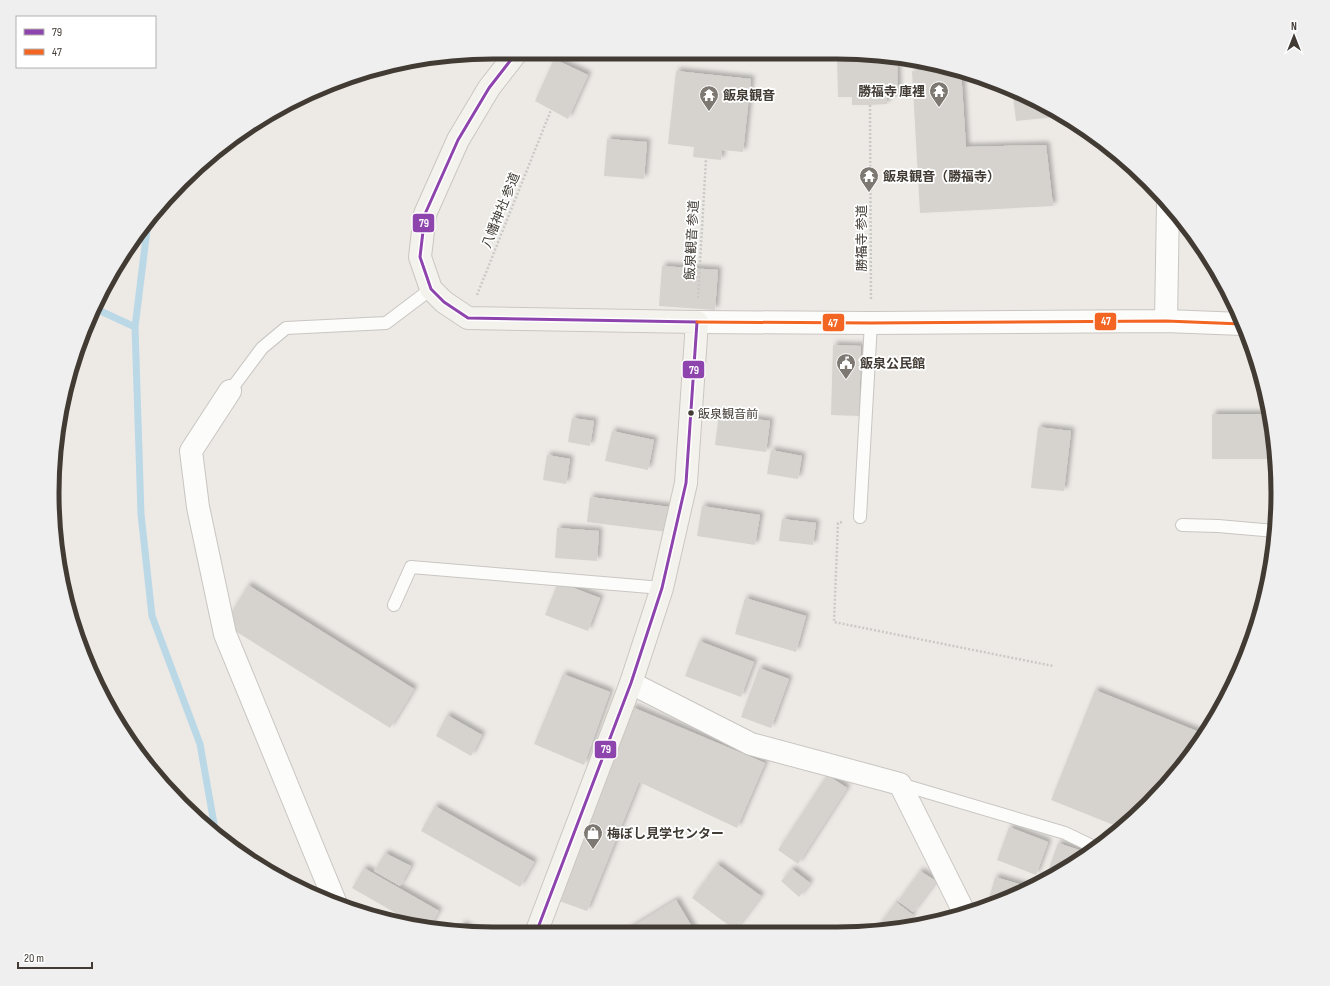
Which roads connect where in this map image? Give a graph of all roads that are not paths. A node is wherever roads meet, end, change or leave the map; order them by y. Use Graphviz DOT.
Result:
graph roads {
  1 [pos="512,59"];
  2 [pos="1168,213"];
  3 [pos="431,289"];
  4 [pos="1166,321"];
  5 [pos="697,322"];
  6 [pos="872,323"];
  7 [pos="1237,324"];
  8 [pos="230,391"];
  9 [pos="860,517"];
  10 [pos="1182,525"];
  11 [pos="1269,530"];
  12 [pos="662,588"];
  13 [pos="394,605"];
  14 [pos="631,683"];
  15 [pos="900,784"];
  16 [pos="1090,845"];
  17 [pos="333,896"];
  18 [pos="962,908"];
  19 [pos="540,927"];
  1 -- 3 [label="main road"];
  2 -- 4 [label="street"];
  3 -- 5 [label="main road"];
  3 -- 8 [label="lane"];
  4 -- 6 [label="street"];
  4 -- 7 [label="street"];
  5 -- 6 [label="street"];
  5 -- 12 [label="main road"];
  6 -- 9 [label="lane"];
  8 -- 17 [label="street"];
  10 -- 11 [label="lane"];
  12 -- 13 [label="lane"];
  12 -- 14 [label="main road"];
  14 -- 15 [label="street"];
  14 -- 19 [label="main road"];
  15 -- 16 [label="lane"];
  15 -- 18 [label="street"];
}
